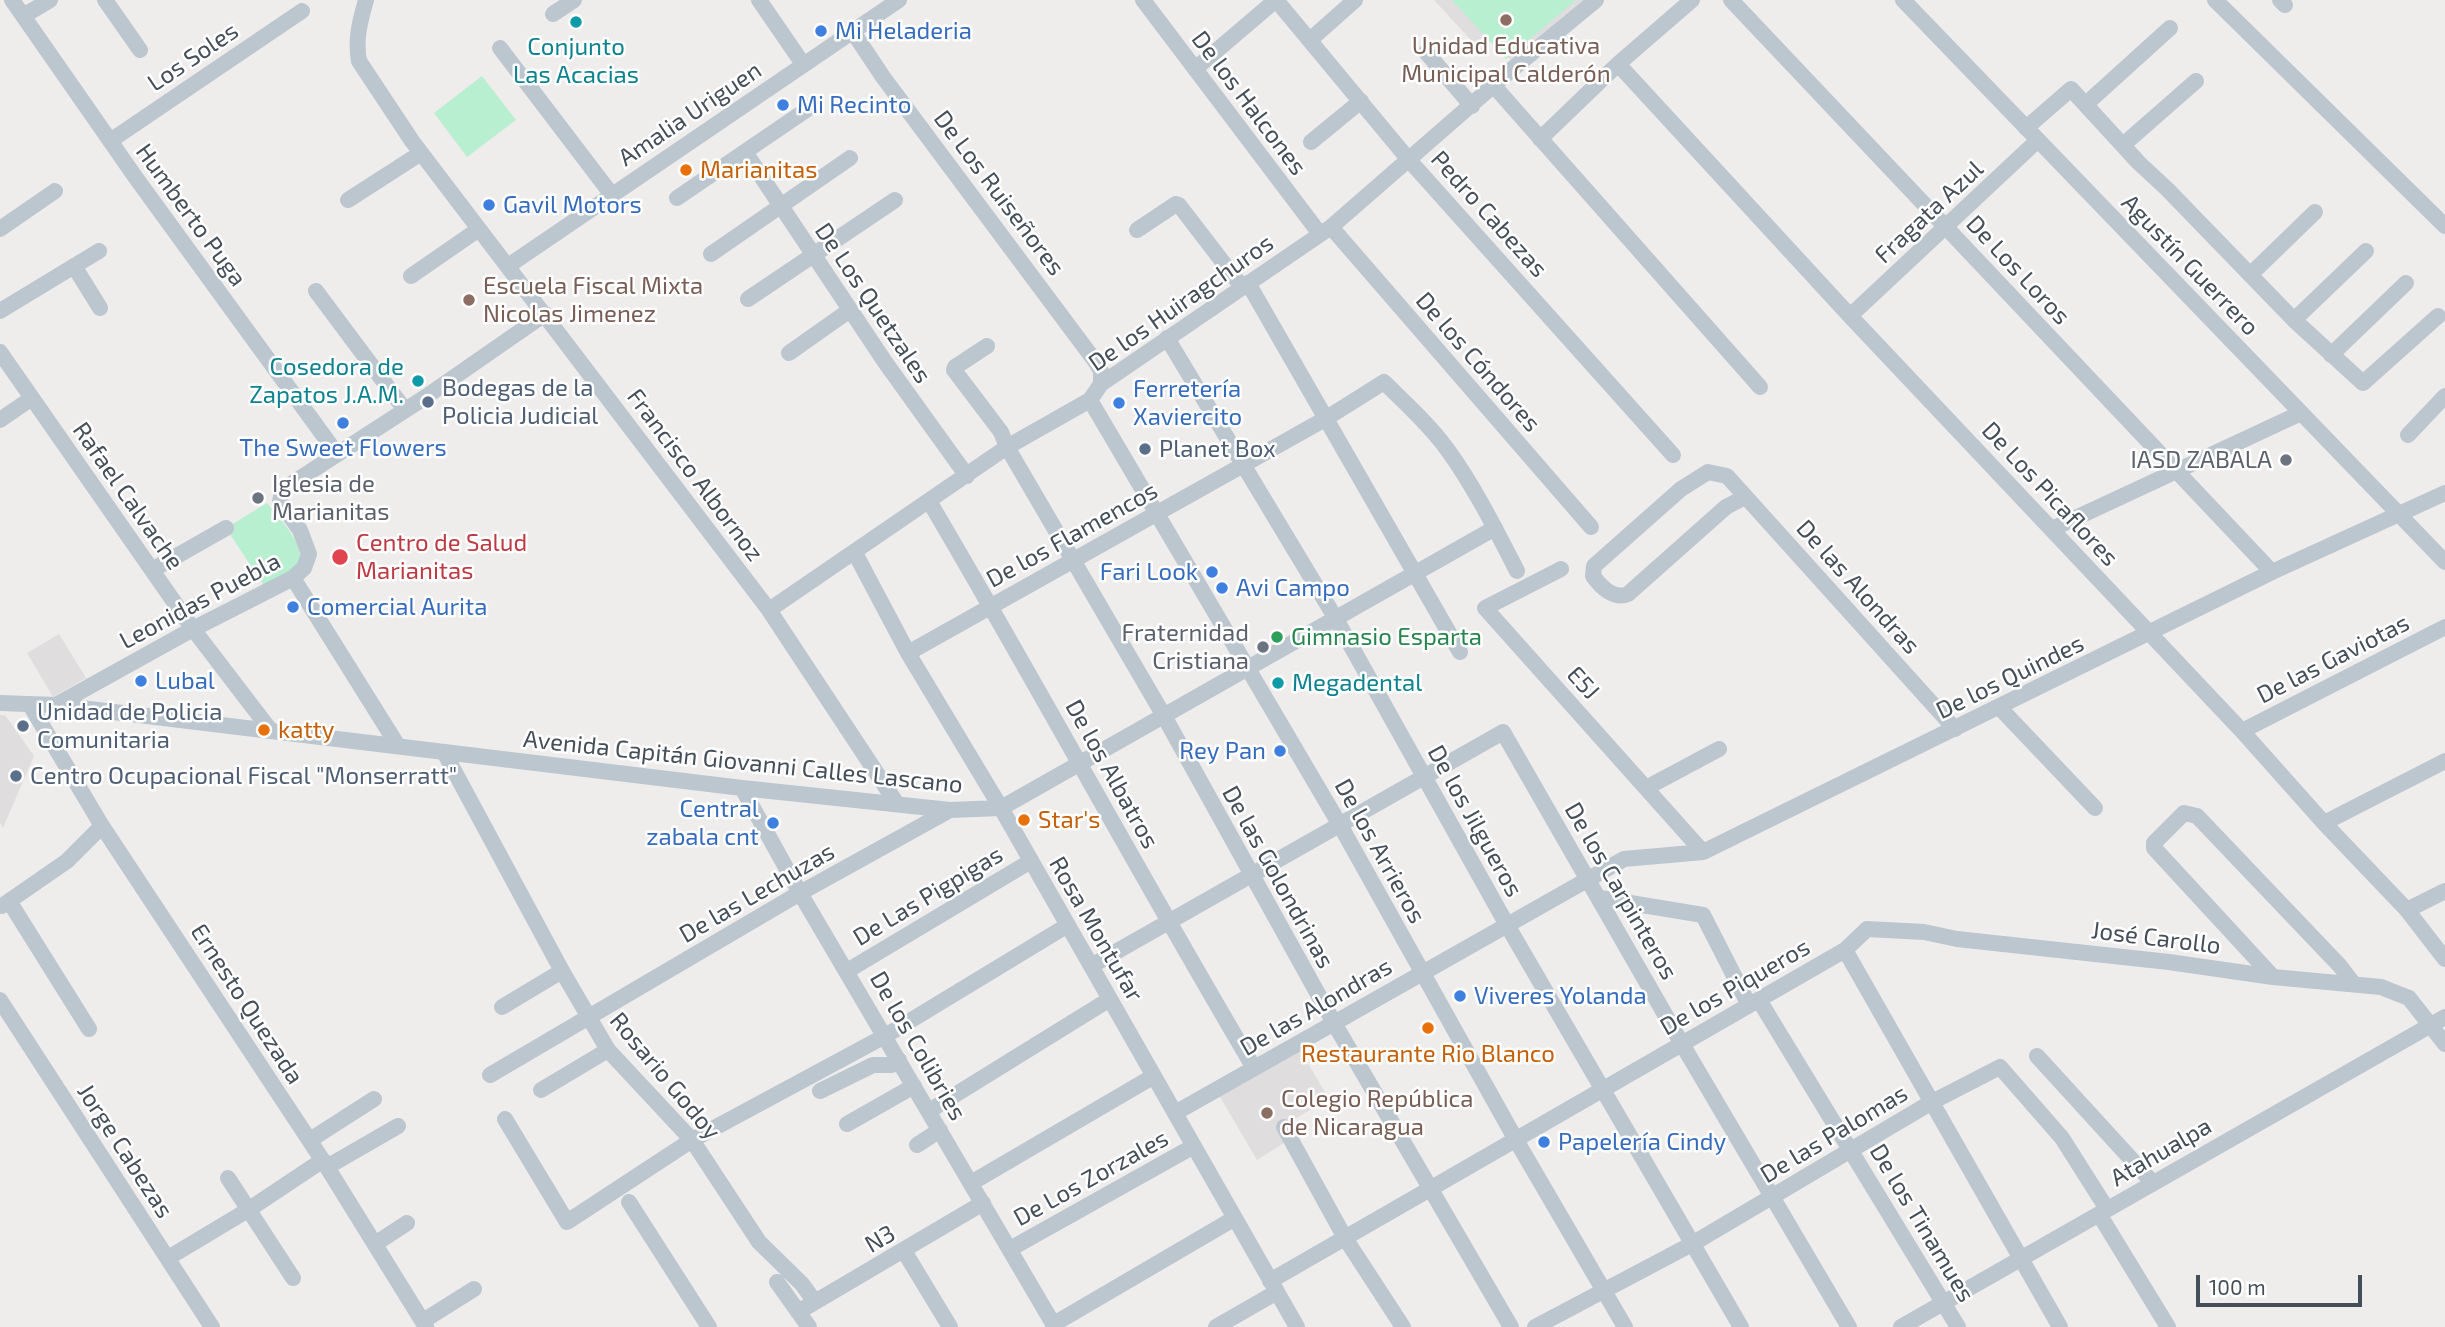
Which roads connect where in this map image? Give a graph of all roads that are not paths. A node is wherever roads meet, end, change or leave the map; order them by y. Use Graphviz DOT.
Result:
graph roads {
  1 [pos="12,0"];
  2 [pos="50,0"];
  3 [pos="105,0"];
  4 [pos="366,0"];
  5 [pos="574,0"];
  6 [pos="759,0"];
  7 [pos="899,0"];
  8 [pos="1143,0"];
  9 [pos="1276,0"];
  10 [pos="1355,0"];
  11 [pos="1596,0"];
  12 [pos="1692,0"];
  13 [pos="1731,0"];
  14 [pos="1904,0"];
  15 [pos="2215,0"];
  16 [pos="302,11"];
  17 [pos="554,14"];
  18 [pos="23,16"];
  19 [pos="2170,28"];
  20 [pos="853,32"];
  21 [pos="1310,40"];
  22 [pos="500,48"];
  23 [pos="140,50"];
  24 [pos="1426,52"];
  25 [pos="803,64"];
  26 [pos="1618,64"];
  27 [pos="1195,69"];
  28 [pos="2196,81"];
  29 [pos="1494,86"];
  30 [pos="1361,101"];
  31 [pos="815,104"];
  32 [pos="2085,104"];
  33 [pos="1472,106"];
  34 [pos="2026,128"];
  35 [pos="1540,139"];
  36 [pos="2038,140"];
  37 [pos="110,141"];
  38 [pos="1311,142"];
  39 [pos="2123,145"];
  40 [pos="744,152"];
  41 [pos="421,153"];
  42 [pos="850,158"];
  43 [pos="1409,160"];
  44 [pos="55,191"];
  45 [pos="612,195"];
  46 [pos="677,198"];
  47 [pos="348,200"];
  48 [pos="895,200"];
  49 [pos="781,206"];
  50 [pos="2315,212"];
  51 [pos="2443,219"];
  52 [pos="1946,227"];
  53 [pos="0,229"];
  54 [pos="479,229"];
  55 [pos="1137,230"];
  56 [pos="1325,230"];
  57 [pos="99,251"];
  58 [pos="2366,251"];
  59 [pos="711,254"];
  60 [pos="814,256"];
  61 [pos="74,266"];
  62 [pos="508,266"];
  63 [pos="2250,275"];
  64 [pos="411,276"];
  65 [pos="2406,283"];
  66 [pos="1245,285"];
  67 [pos="316,291"];
  68 [pos="748,299"];
  69 [pos="100,308"];
  70 [pos="850,310"];
  71 [pos="0,311"];
  72 [pos="545,314"];
  73 [pos="1850,316"];
  74 [pos="2438,316"];
  75 [pos="2294,320"];
  76 [pos="1167,338"];
  77 [pos="987,346"];
  78 [pos="789,353"];
  79 [pos="2331,355"];
  80 [pos="3,363"];
  81 [pos="1101,384"];
  82 [pos="1760,387"];
  83 [pos="2445,396"];
  84 [pos="32,398"];
  85 [pos="1090,400"];
  86 [pos="405,410"];
  87 [pos="2301,413"];
  88 [pos="1325,419"];
  89 [pos="0,420"];
  90 [pos="2408,435"];
  91 [pos="1007,447"];
  92 [pos="337,454"];
  93 [pos="1673,455"];
  94 [pos="1243,465"];
  95 [pos="2177,471"];
  96 [pos="967,477"];
  97 [pos="2445,493"];
  98 [pos="1745,497"];
  99 [pos="929,501"];
  100 [pos="1157,513"];
  101 [pos="2399,514"];
  102 [pos="1591,527"];
  103 [pos="226,528"];
  104 [pos="1495,528"];
  105 [pos="2052,529"];
  106 [pos="855,553"];
  107 [pos="1074,560"];
  108 [pos="2445,562"];
  109 [pos="1561,569"];
  110 [pos="152,570"];
  111 [pos="1517,570"];
  112 [pos="2272,572"];
  113 [pos="1414,575"];
  114 [pos="293,578"];
  115 [pos="992,606"];
  116 [pos="769,610"];
  117 [pos="1336,619"];
  118 [pos="2445,627"];
  119 [pos="193,629"];
  120 [pos="2150,634"];
  121 [pos="1460,652"];
  122 [pos="908,653"];
  123 [pos="1249,669"];
  124 [pos="90,686"];
  125 [pos="0,703"];
  126 [pos="30,705"];
  127 [pos="56,705"];
  128 [pos="1999,707"];
  129 [pos="98,710"];
  130 [pos="1164,716"];
  131 [pos="1955,729"];
  132 [pos="271,731"];
  133 [pos="2242,731"];
  134 [pos="398,746"];
  135 [pos="1719,749"];
  136 [pos="444,752"];
  137 [pos="2445,761"];
  138 [pos="1080,762"];
  139 [pos="1424,777"];
  140 [pos="742,788"];
  141 [pos="1646,788"];
  142 [pos="897,804"];
  143 [pos="1001,808"];
  144 [pos="2095,808"];
  145 [pos="950,810"];
  146 [pos="2324,823"];
  147 [pos="1340,825"];
  148 [pos="102,826"];
  149 [pos="1703,852"];
  150 [pos="1031,861"];
  151 [pos="1251,875"];
  152 [pos="1589,879"];
  153 [pos="2445,891"];
  154 [pos="800,893"];
  155 [pos="1600,898"];
  156 [pos="4,904"];
  157 [pos="2407,910"];
  158 [pos="1168,922"];
  159 [pos="1068,925"];
  160 [pos="1507,925"];
  161 [pos="1845,950"];
  162 [pos="2445,960"];
  163 [pos="1091,965"];
  164 [pos="562,971"];
  165 [pos="847,971"];
  166 [pos="1422,973"];
  167 [pos="2273,976"];
  168 [pos="2353,983"];
  169 [pos="1110,999"];
  170 [pos="0,1000"];
  171 [pos="1754,1002"];
  172 [pos="502,1007"];
  173 [pos="587,1016"];
  174 [pos="2438,1021"];
  175 [pos="1334,1023"];
  176 [pos="89,1029"];
  177 [pos="886,1036"];
  178 [pos="1682,1044"];
  179 [pos="2445,1044"];
  180 [pos="608,1050"];
  181 [pos="2037,1056"];
  182 [pos="899,1060"];
  183 [pos="1254,1068"];
  184 [pos="490,1075"];
  185 [pos="1154,1076"];
  186 [pos="914,1086"];
  187 [pos="541,1090"];
  188 [pos="1603,1090"];
  189 [pos="820,1091"];
  190 [pos="374,1100"];
  191 [pos="1932,1102"];
  192 [pos="929,1111"];
  193 [pos="1175,1113"];
  194 [pos="505,1119"];
  195 [pos="847,1124"];
  196 [pos="398,1126"];
  197 [pos="1284,1127"];
  198 [pos="940,1130"];
  199 [pos="310,1140"];
  200 [pos="692,1140"];
  201 [pos="1516,1140"];
  202 [pos="917,1145"];
  203 [pos="1194,1146"];
  204 [pos="1851,1150"];
  205 [pos="325,1164"];
  206 [pos="228,1178"];
  207 [pos="971,1183"];
  208 [pos="2153,1183"];
  209 [pos="1431,1189"];
  210 [pos="1772,1197"];
  211 [pos="629,1202"];
  212 [pos="983,1203"];
  213 [pos="248,1210"];
  214 [pos="2103,1211"];
  215 [pos="1235,1218"];
  216 [pos="407,1223"];
  217 [pos="1345,1238"];
  218 [pos="375,1244"];
  219 [pos="1692,1244"];
  220 [pos="1010,1249"];
  221 [pos="904,1251"];
  222 [pos="168,1258"];
  223 [pos="2022,1260"];
  224 [pos="293,1278"];
  225 [pos="778,1282"];
  226 [pos="1274,1286"];
  227 [pos="474,1289"];
  228 [pos="1604,1291"];
  229 [pos="815,1302"];
  230 [pos="1944,1303"];
  231 [pos="798,1312"];
  232 [pos="425,1324"];
  233 [pos="945,1326"];
  234 [pos="1054,1326"];
  235 [pos="212,1327"];
  236 [pos="709,1327"];
  237 [pos="809,1327"];
  238 [pos="1216,1327"];
  239 [pos="1297,1327"];
  240 [pos="1403,1327"];
  241 [pos="1511,1327"];
  242 [pos="1535,1327"];
  243 [pos="1625,1327"];
  244 [pos="1741,1327"];
  245 [pos="1849,1327"];
  246 [pos="1901,1327"];
  247 [pos="1958,1327"];
  248 [pos="2060,1327"];
  249 [pos="2168,1327"];
  1 -- 18 [label="street, Humberto Puga"];
  2 -- 18 [label="street"];
  3 -- 23 [label="street"];
  4 -- 41 [label="street, Francisco Albornoz"];
  5 -- 17 [label="street"];
  6 -- 25 [label="street"];
  7 -- 20 [label="street, Amalia Uriguen"];
  8 -- 27 [label="street, De los Halcones"];
  9 -- 21 [label="street, Pedro Cabezas"];
  9 -- 27 [label="street"];
  10 -- 21 [label="street"];
  11 -- 29 [label="street, De los Huiragchuros"];
  12 -- 26 [label="street"];
  13 -- 52 [label="street, De Los Loros"];
  14 -- 34 [label="street, Agustín Guerrero"];
  15 -- 51 [label="street"];
  16 -- 37 [label="street, Los Soles"];
  18 -- 37 [label="street, Humberto Puga"];
  19 -- 32 [label="street"];
  20 -- 25 [label="street, Amalia Uriguen"];
  20 -- 81 [label="street, De Los Ruiseñores"];
  21 -- 30 [label="street, Pedro Cabezas"];
  22 -- 45 [label="street"];
  24 -- 33 [label="street"];
  25 -- 45 [label="street, Amalia Uriguen"];
  26 -- 35 [label="street"];
  26 -- 73 [label="street, De Los Picaflores"];
  27 -- 56 [label="street, De los Halcones"];
  28 -- 39 [label="street"];
  29 -- 33 [label="street, De los Huiragchuros"];
  29 -- 35 [label="street"];
  30 -- 38 [label="street"];
  30 -- 43 [label="street, Pedro Cabezas"];
  31 -- 40 [label="street"];
  32 -- 34 [label="street"];
  32 -- 39 [label="street"];
  33 -- 43 [label="street, De los Huiragchuros"];
  34 -- 36 [label="street, Agustín Guerrero"];
  35 -- 82 [label="street"];
  36 -- 52 [label="street, Fragata Azul"];
  36 -- 87 [label="street, Agustín Guerrero"];
  37 -- 92 [label="street, Humberto Puga"];
  39 -- 63 [label="street"];
  40 -- 46 [label="street"];
  40 -- 49 [label="street, De Los Quetzales"];
  41 -- 47 [label="street"];
  41 -- 54 [label="street, Francisco Albornoz"];
  42 -- 49 [label="street"];
  43 -- 56 [label="street, De los Huiragchuros"];
  43 -- 93 [label="street, Pedro Cabezas"];
  44 -- 53 [label="street"];
  45 -- 62 [label="street, Amalia Uriguen"];
  48 -- 60 [label="street"];
  49 -- 59 [label="street"];
  49 -- 60 [label="street, De Los Quetzales"];
  50 -- 63 [label="street"];
  52 -- 73 [label="street, Fragata Azul"];
  52 -- 95 [label="street, De Los Loros"];
  54 -- 62 [label="street, Francisco Albornoz"];
  54 -- 64 [label="street"];
  55 -- 66 [label="street"];
  56 -- 66 [label="street, De los Huiragchuros"];
  56 -- 102 [label="street, De los Cóndores"];
  57 -- 61 [label="street"];
  58 -- 75 [label="street"];
  60 -- 68 [label="street"];
  60 -- 70 [label="street, De Los Quetzales"];
  61 -- 69 [label="street"];
  61 -- 71 [label="street"];
  62 -- 72 [label="street, Francisco Albornoz"];
  63 -- 75 [label="street"];
  65 -- 79 [label="street"];
  66 -- 76 [label="street, De los Huiragchuros"];
  66 -- 88 [label="street"];
  67 -- 86 [label="street"];
  70 -- 78 [label="street"];
  70 -- 96 [label="street, De Los Quetzales"];
  72 -- 86 [label="street, Leonidas Puebla"];
  72 -- 116 [label="street, Francisco Albornoz"];
  73 -- 105 [label="street, De Los Picaflores"];
  74 -- 79 [label="street"];
  75 -- 79 [label="street"];
  76 -- 81 [label="street, De los Huiragchuros"];
  76 -- 94 [label="street, De los Jilgueros"];
  77 -- 91 [label="street, De las Golondrinas"];
  80 -- 84 [label="street, Rafael Calvache"];
  81 -- 85 [label="street, De los Huiragchuros"];
  83 -- 90 [label="street"];
  84 -- 89 [label="street"];
  84 -- 110 [label="street, Rafael Calvache"];
  85 -- 91 [label="street, De los Huiragchuros"];
  85 -- 100 [label="street, De los Arrieros"];
  86 -- 92 [label="street, Leonidas Puebla"];
  87 -- 95 [label="street"];
  87 -- 101 [label="street, Agustín Guerrero"];
  88 -- 94 [label="street, De los Flamencos"];
  88 -- 104 [label="street, De los Flamencos"];
  88 -- 113 [label="street"];
  91 -- 96 [label="street, De los Huiragchuros"];
  91 -- 107 [label="street, De las Golondrinas"];
  92 -- 114 [label="street, Leonidas Puebla"];
  94 -- 100 [label="street, De los Flamencos"];
  94 -- 117 [label="street, De los Jilgueros"];
  95 -- 105 [label="street"];
  95 -- 112 [label="street, De Los Loros"];
  96 -- 99 [label="street, De los Huiragchuros"];
  97 -- 101 [label="street, De los Quindes"];
  98 -- 98 [label="street, De las Alondras"];
  98 -- 131 [label="street, De las Alondras"];
  99 -- 106 [label="street, De los Huiragchuros"];
  99 -- 115 [label="street, De los Albatros"];
  100 -- 107 [label="street, De los Flamencos"];
  100 -- 123 [label="street, De los Arrieros"];
  101 -- 108 [label="street, Agustín Guerrero"];
  101 -- 112 [label="street, De los Quindes"];
  103 -- 110 [label="street"];
  104 -- 111 [label="street, De los Flamencos"];
  104 -- 113 [label="street, Avenida Capitán Giovanni Calles Lascano"];
  105 -- 120 [label="street, De Los Picaflores"];
  106 -- 116 [label="street, De los Huiragchuros"];
  106 -- 122 [label="street, Rosa Montufar"];
  107 -- 115 [label="street, De los Flamencos"];
  107 -- 130 [label="street, De las Golondrinas"];
  109 -- 141 [label="street, E5J"];
  110 -- 119 [label="street, Rafael Calvache"];
  112 -- 120 [label="street, De los Quindes"];
  113 -- 117 [label="street, Avenida Capitán Giovanni Calles Lascano"];
  113 -- 121 [label="street"];
  114 -- 119 [label="street, Leonidas Puebla"];
  114 -- 134 [label="street"];
  115 -- 122 [label="street, De los Flamencos"];
  115 -- 138 [label="street, De los Albatros"];
  116 -- 142 [label="street, Francisco Albornoz"];
  117 -- 123 [label="street, Avenida Capitán Giovanni Calles Lascano"];
  117 -- 139 [label="street, De los Jilgueros"];
  118 -- 133 [label="street, De las Gaviotas"];
  119 -- 124 [label="street, Leonidas Puebla"];
  119 -- 132 [label="street, Rafael Calvache"];
  120 -- 128 [label="street, De los Quindes"];
  120 -- 133 [label="street, De Los Picaflores"];
  122 -- 143 [label="street, Rosa Montufar"];
  123 -- 130 [label="street, Avenida Capitán Giovanni Calles Lascano"];
  123 -- 147 [label="street, De los Arrieros"];
  124 -- 127 [label="street, Leonidas Puebla"];
  124 -- 129 [label="street"];
  125 -- 126 [label="street, Avenida Capitán Giovanni Calles Lascano"];
  126 -- 127 [label="street, Avenida Capitán Giovanni Calles Lascano"];
  126 -- 148 [label="street, Ernesto Quezada"];
  127 -- 129 [label="street, Avenida Capitán Giovanni Calles Lascano"];
  128 -- 131 [label="street, De los Quindes"];
  128 -- 144 [label="street"];
  129 -- 132 [label="street, Avenida Capitán Giovanni Calles Lascano"];
  130 -- 138 [label="street, Avenida Capitán Giovanni Calles Lascano"];
  130 -- 151 [label="street, De las Golondrinas"];
  131 -- 149 [label="street, De los Quindes"];
  132 -- 134 [label="street, Avenida Capitán Giovanni Calles Lascano"];
  133 -- 146 [label="street, De Los Picaflores"];
  134 -- 136 [label="street, Avenida Capitán Giovanni Calles Lascano"];
  135 -- 141 [label="street"];
  136 -- 140 [label="street, Avenida Capitán Giovanni Calles Lascano"];
  136 -- 164 [label="street, Rosario Godoy"];
  137 -- 146 [label="street"];
  138 -- 143 [label="street, Avenida Capitán Giovanni Calles Lascano"];
  138 -- 158 [label="street, De los Albatros"];
  139 -- 147 [label="street"];
  139 -- 152 [label="street, De los Carpinteros"];
  139 -- 160 [label="street, De los Jilgueros"];
  140 -- 142 [label="street, Avenida Capitán Giovanni Calles Lascano"];
  140 -- 154 [label="street, De los Colibries"];
  141 -- 149 [label="street, E5J"];
  142 -- 145 [label="street, Avenida Capitán Giovanni Calles Lascano"];
  143 -- 145 [label="street, Avenida Capitán Giovanni Calles Lascano"];
  143 -- 150 [label="street, Rosa Montufar"];
  145 -- 154 [label="street, De las Lechuzas"];
  146 -- 157 [label="street, De Los Picaflores"];
  147 -- 151 [label="street"];
  147 -- 166 [label="street, De los Arrieros"];
  148 -- 156 [label="street"];
  148 -- 199 [label="street, Ernesto Quezada"];
  149 -- 152 [label="street, De los Quindes"];
  150 -- 159 [label="street, Rosa Montufar"];
  150 -- 165 [label="street, De Las Pigpigas"];
  151 -- 158 [label="street"];
  151 -- 175 [label="street, De las Golondrinas"];
  152 -- 155 [label="street, De los Carpinteros"];
  152 -- 160 [label="street, De las Alondras"];
  153 -- 157 [label="street"];
  154 -- 165 [label="street, De los Colibries"];
  154 -- 173 [label="street, De las Lechuzas"];
  155 -- 171 [label="street, De los Tinamues"];
  155 -- 178 [label="street, De los Carpinteros"];
  156 -- 176 [label="street"];
  157 -- 162 [label="street, De Los Picaflores"];
  158 -- 163 [label="street"];
  158 -- 183 [label="street, De los Albatros"];
  159 -- 163 [label="street, Rosa Montufar"];
  159 -- 177 [label="street"];
  160 -- 166 [label="street, De las Alondras"];
  160 -- 188 [label="street, De los Jilgueros"];
  161 -- 167 [label="street, José Carollo"];
  161 -- 171 [label="street, De los Piqueros"];
  161 -- 191 [label="street, De los Piqueros"];
  163 -- 169 [label="street, Rosa Montufar"];
  164 -- 172 [label="street"];
  164 -- 173 [label="street, Rosario Godoy"];
  165 -- 177 [label="street, De los Colibries"];
  166 -- 175 [label="street, De las Alondras"];
  166 -- 201 [label="street, De los Arrieros"];
  167 -- 168 [label="street, José Carollo"];
  167 -- 168 [label="street"];
  168 -- 174 [label="street, José Carollo"];
  169 -- 185 [label="street, Rosa Montufar"];
  169 -- 192 [label="street"];
  170 -- 222 [label="street, Jorge Cabezas"];
  171 -- 178 [label="street, De los Piqueros"];
  171 -- 204 [label="street, De los Tinamues"];
  173 -- 180 [label="street, Rosario Godoy"];
  173 -- 184 [label="street, De las Lechuzas"];
  174 -- 179 [label="street, José Carollo"];
  174 -- 208 [label="street, Atahualpa"];
  175 -- 183 [label="street, De las Alondras"];
  175 -- 209 [label="street, De las Golondrinas"];
  177 -- 182 [label="street, De los Colibries"];
  177 -- 200 [label="street"];
  178 -- 188 [label="street, De los Piqueros"];
  178 -- 210 [label="street, De los Carpinteros"];
  180 -- 187 [label="street"];
  180 -- 200 [label="street, Rosario Godoy"];
  181 -- 208 [label="street"];
  182 -- 186 [label="street, De los Colibries"];
  182 -- 189 [label="street"];
  183 -- 193 [label="street, De las Alondras"];
  185 -- 193 [label="street, Rosa Montufar"];
  185 -- 207 [label="street"];
  186 -- 192 [label="street, De los Colibries"];
  186 -- 195 [label="street"];
  188 -- 201 [label="street, De los Piqueros"];
  188 -- 219 [label="street, De los Jilgueros"];
  190 -- 199 [label="street"];
  191 -- 204 [label="street, De las Palomas"];
  191 -- 214 [label="street, De las Palomas"];
  191 -- 223 [label="street, De los Piqueros"];
  192 -- 198 [label="street, De los Colibries"];
  193 -- 203 [label="street, Rosa Montufar"];
  194 -- 200 [label="street"];
  196 -- 205 [label="street"];
  197 -- 217 [label="street"];
  198 -- 202 [label="street"];
  198 -- 207 [label="street, De los Colibries"];
  199 -- 205 [label="street, Ernesto Quezada"];
  200 -- 229 [label="street, Rosario Godoy"];
  201 -- 209 [label="street, De los Piqueros"];
  201 -- 228 [label="street, De los Arrieros"];
  203 -- 215 [label="street, Rosa Montufar"];
  203 -- 220 [label="street, De Los Zorzales"];
  204 -- 210 [label="street, De las Palomas"];
  204 -- 230 [label="street, De los Tinamues"];
  205 -- 213 [label="street"];
  205 -- 218 [label="street, Ernesto Quezada"];
  206 -- 213 [label="street"];
  207 -- 212 [label="street, De los Colibries"];
  208 -- 214 [label="street, Atahualpa"];
  209 -- 217 [label="street, De los Piqueros"];
  209 -- 241 [label="street, De las Golondrinas"];
  210 -- 219 [label="street, De las Palomas"];
  210 -- 245 [label="street, De los Carpinteros"];
  211 -- 236 [label="street"];
  212 -- 220 [label="street, De los Colibries"];
  212 -- 221 [label="street, N3"];
  213 -- 222 [label="street"];
  213 -- 224 [label="street"];
  214 -- 223 [label="street, Atahualpa"];
  214 -- 249 [label="street, De las Palomas"];
  215 -- 226 [label="street, Rosa Montufar"];
  215 -- 234 [label="street"];
  216 -- 218 [label="street"];
  217 -- 226 [label="street, De los Piqueros"];
  217 -- 240 [label="street"];
  218 -- 232 [label="street, Ernesto Quezada"];
  219 -- 228 [label="street, De las Palomas"];
  219 -- 244 [label="street, De los Jilgueros"];
  220 -- 234 [label="street, De los Colibries"];
  221 -- 229 [label="street, N3"];
  221 -- 233 [label="street"];
  222 -- 235 [label="street, Jorge Cabezas"];
  223 -- 230 [label="street, Atahualpa"];
  223 -- 248 [label="street, De los Piqueros"];
  225 -- 231 [label="street"];
  226 -- 238 [label="street, De los Piqueros"];
  226 -- 239 [label="street, Rosa Montufar"];
  227 -- 232 [label="street"];
  228 -- 242 [label="street, De las Palomas"];
  228 -- 243 [label="street, De los Arrieros"];
  229 -- 231 [label="street, N3"];
  230 -- 246 [label="street, Atahualpa"];
  230 -- 247 [label="street, De los Tinamues"];
  231 -- 237 [label="street"];
}
